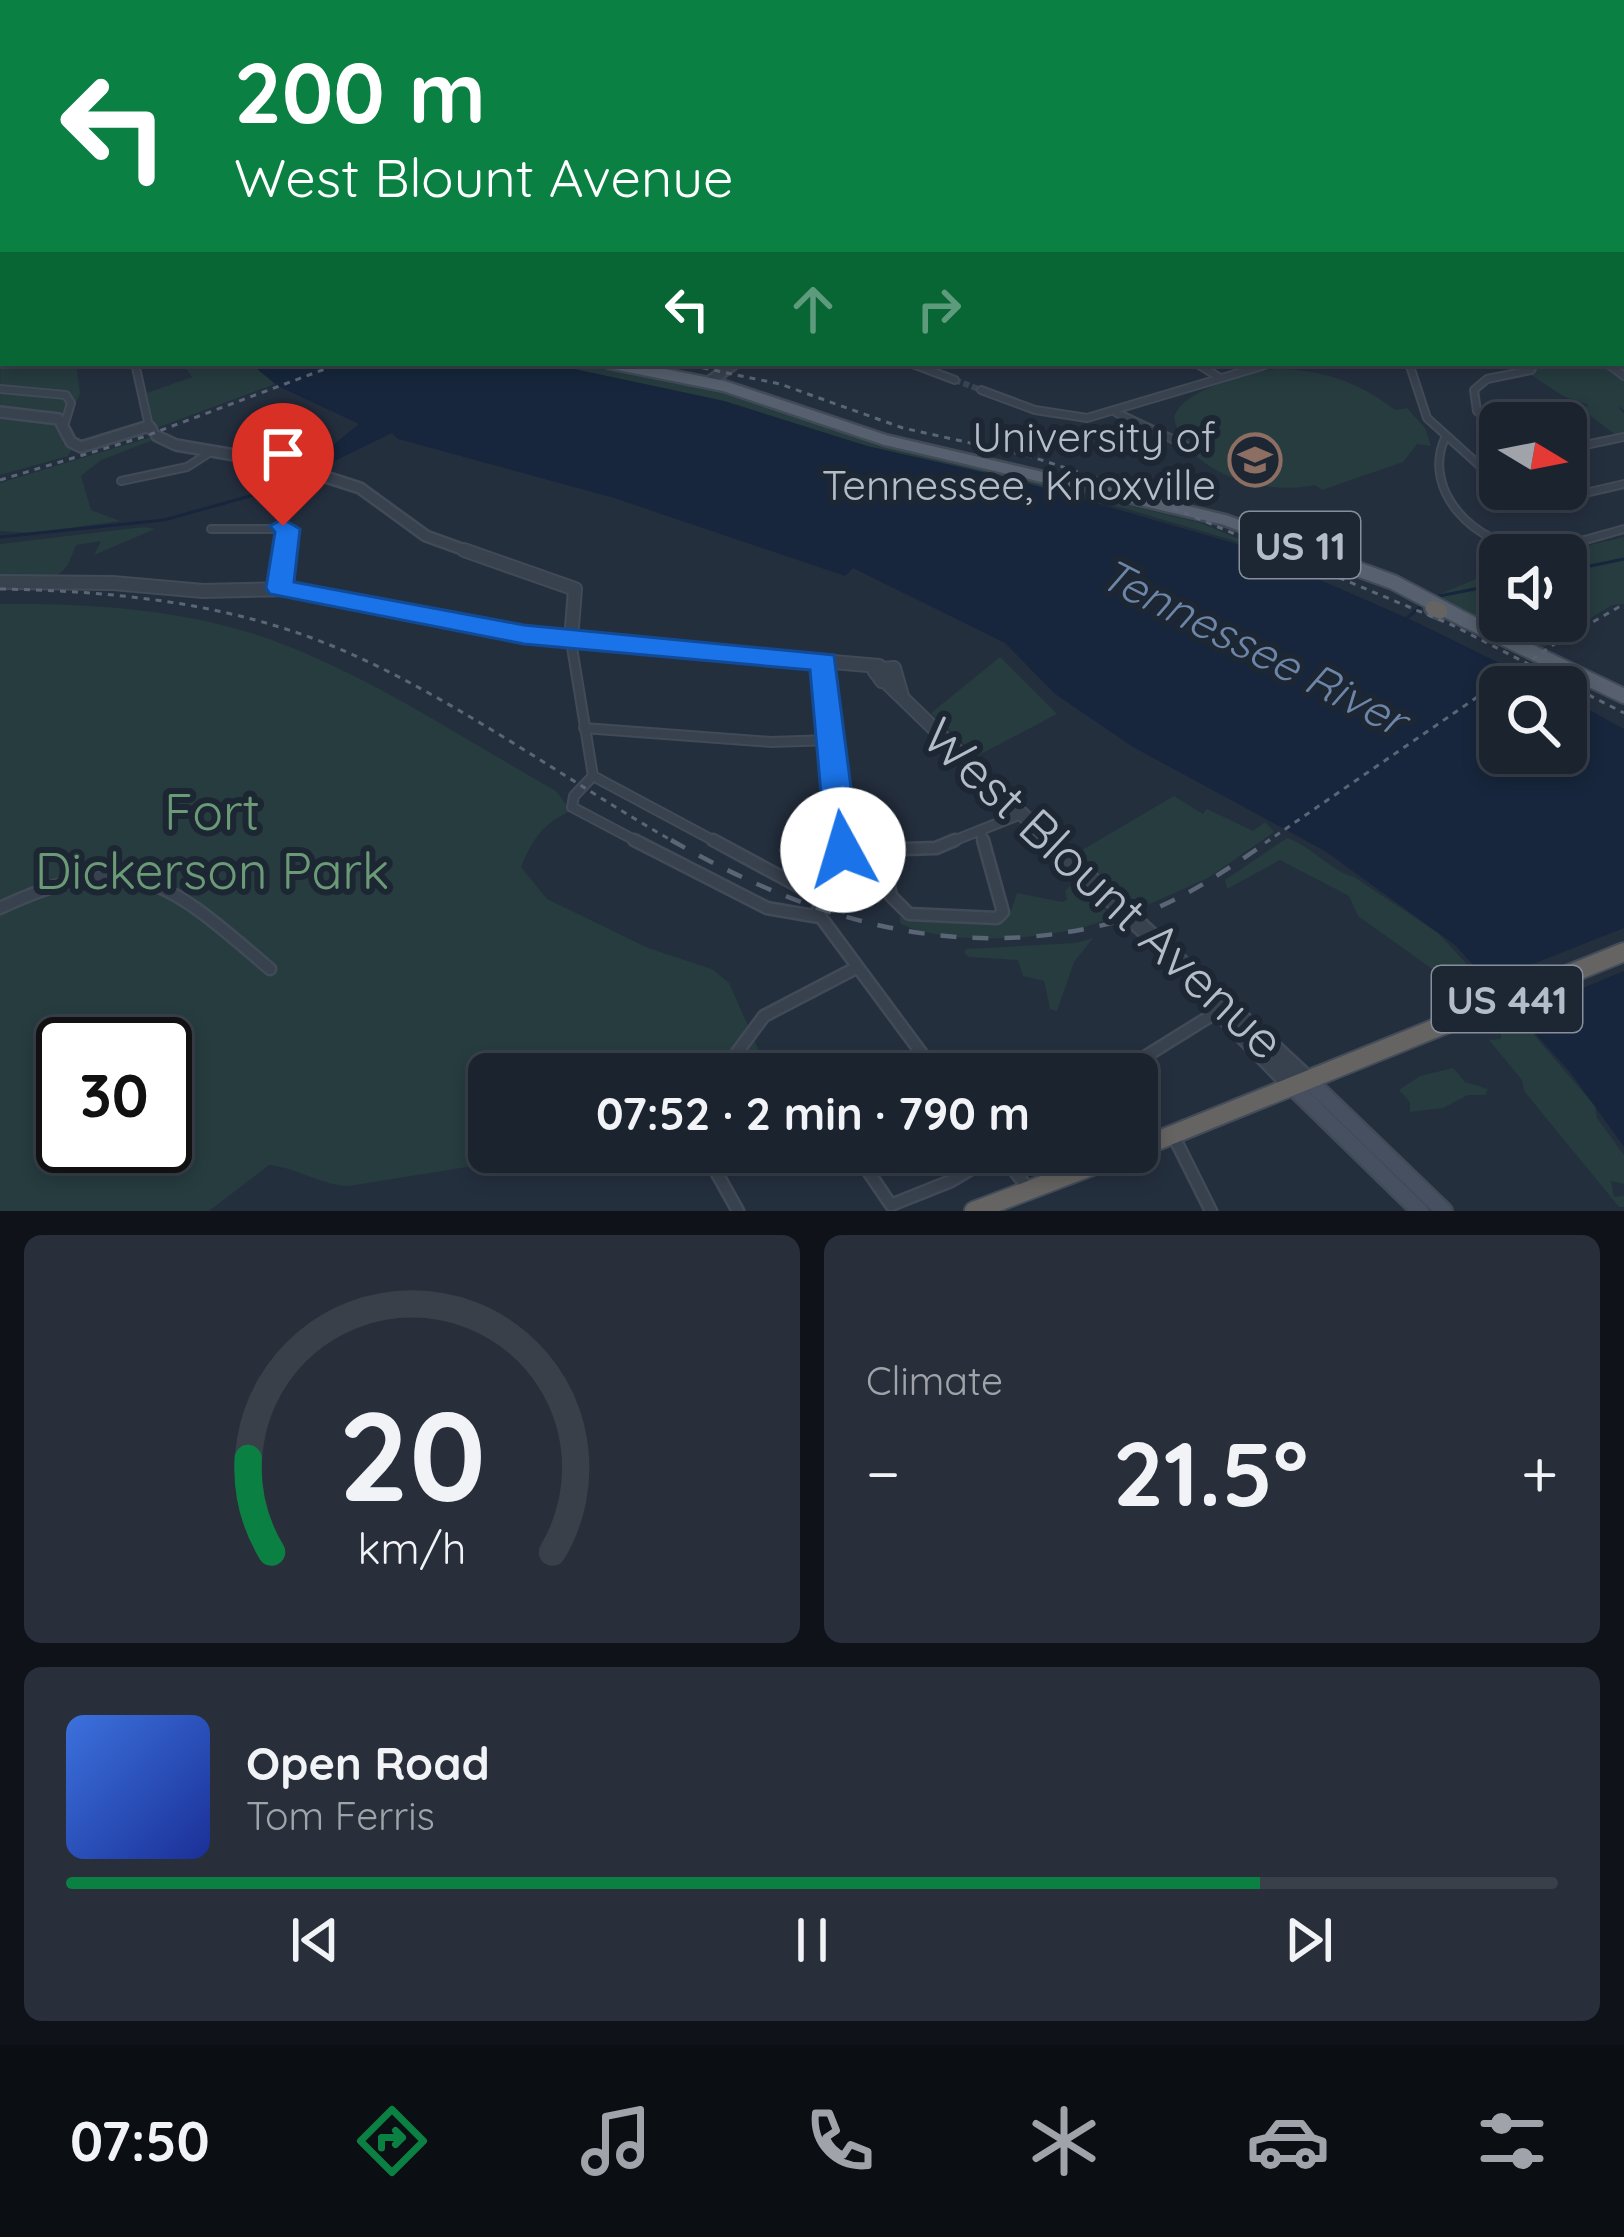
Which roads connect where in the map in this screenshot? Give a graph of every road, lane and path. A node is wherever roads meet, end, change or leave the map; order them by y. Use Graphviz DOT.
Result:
graph roads {
  1 [pos="136,366"];
  2 [pos="627,366"];
  3 [pos="654,366"];
  4 [pos="731,366"];
  5 [pos="918,366"];
  6 [pos="1201,366"];
  7 [pos="1262,366"];
  8 [pos="1409,366"];
  9 [pos="1533,366"];
  10 [pos="1220,378"];
  11 [pos="712,380"];
  12 [pos="955,380"];
  13 [pos="0,389"];
  14 [pos="981,390"];
  15 [pos="0,412"];
  16 [pos="1115,412"];
  17 [pos="1479,413"];
  18 [pos="65,423"];
  19 [pos="152,431"];
  20 [pos="1624,437"];
  21 [pos="1445,438"];
  22 [pos="1185,445"];
  23 [pos="1587,445"];
  24 [pos="212,452"];
  25 [pos="1479,467"];
  26 [pos="121,481"];
  27 [pos="1624,484"];
  28 [pos="1587,493"];
  29 [pos="211,529"];
  30 [pos="1624,529"];
  31 [pos="0,581"];
  32 [pos="280,588"];
  33 [pos="571,640"];
  34 [pos="824,662"];
  35 [pos="1624,699"];
  36 [pos="584,728"];
  37 [pos="831,740"];
  38 [pos="593,776"];
  39 [pos="1021,814"];
  40 [pos="982,832"];
  41 [pos="882,848"];
  42 [pos="843,850"];
  43 [pos="820,898"];
  44 [pos="0,908"];
  45 [pos="819,917"];
  46 [pos="1624,952"];
  47 [pos="856,968"];
  48 [pos="270,969"];
  49 [pos="1223,1008"];
  50 [pos="737,1053"];
  51 [pos="922,1053"];
  52 [pos="1151,1053"];
  53 [pos="1299,1083"];
  54 [pos="1172,1133"];
  55 [pos="1158,1139"];
  56 [pos="716,1173"];
  57 [pos="869,1173"];
  58 [pos="963,1173"];
  59 [pos="1016,1173"];
  60 [pos="1076,1173"];
  61 [pos="1030,1192"];
  62 [pos="738,1211"];
  63 [pos="974,1211"];
  64 [pos="1211,1211"];
  65 [pos="1420,1211"];
  66 [pos="1444,1211"];
  1 -- 19 [label="street"];
  2 -- 11 [label="main road, US 11"];
  3 -- 11 [label="main road, US 11"];
  4 -- 11 [label="street"];
  5 -- 12 [label="street"];
  6 -- 10 [label="street"];
  7 -- 10 [label="street"];
  8 -- 21 [label="street"];
  9 -- 17 [label="street"];
  10 -- 16 [label="street"];
  11 -- 35 [label="main road, US 11"];
  13 -- 18 [label="street"];
  14 -- 16 [label="street"];
  15 -- 18 [label="street"];
  16 -- 22 [label="street"];
  18 -- 19 [label="street"];
  19 -- 24 [label="street"];
  20 -- 23 [label="street"];
  21 -- 25 [label="street"];
  21 -- 30 [label="street"];
  24 -- 26 [label="street"];
  24 -- 33 [label="street"];
  27 -- 28 [label="street"];
  29 -- 32 [label="street"];
  31 -- 32 [label="street, West Blount Avenue"];
  32 -- 33 [label="street, West Blount Avenue"];
  33 -- 34 [label="street, West Blount Avenue"];
  33 -- 36 [label="street"];
  34 -- 37 [label="street"];
  34 -- 39 [label="street, West Blount Avenue"];
  36 -- 37 [label="street"];
  36 -- 38 [label="street"];
  37 -- 42 [label="street"];
  38 -- 43 [label="street"];
  38 -- 45 [label="street"];
  39 -- 40 [label="street"];
  39 -- 49 [label="street, West Blount Avenue"];
  40 -- 41 [label="street"];
  40 -- 41 [label="street"];
  41 -- 42 [label="street"];
  42 -- 43 [label="street"];
  43 -- 45 [label="street"];
  44 -- 48 [label="street"];
  45 -- 47 [label="street"];
  46 -- 53 [label="highway, US 441"];
  47 -- 50 [label="street"];
  47 -- 51 [label="street"];
  49 -- 52 [label="street"];
  49 -- 53 [label="street, West Blount Avenue"];
  53 -- 54 [label="highway, US 441"];
  53 -- 65 [label="main road"];
  53 -- 66 [label="main road"];
  54 -- 55 [label="highway, US 441"];
  54 -- 64 [label="street"];
  56 -- 62 [label="street"];
  57 -- 58 [label="street"];
  59 -- 61 [label="street"];
  60 -- 61 [label="highway, US 441"];
  61 -- 63 [label="highway, US 441"];
}
